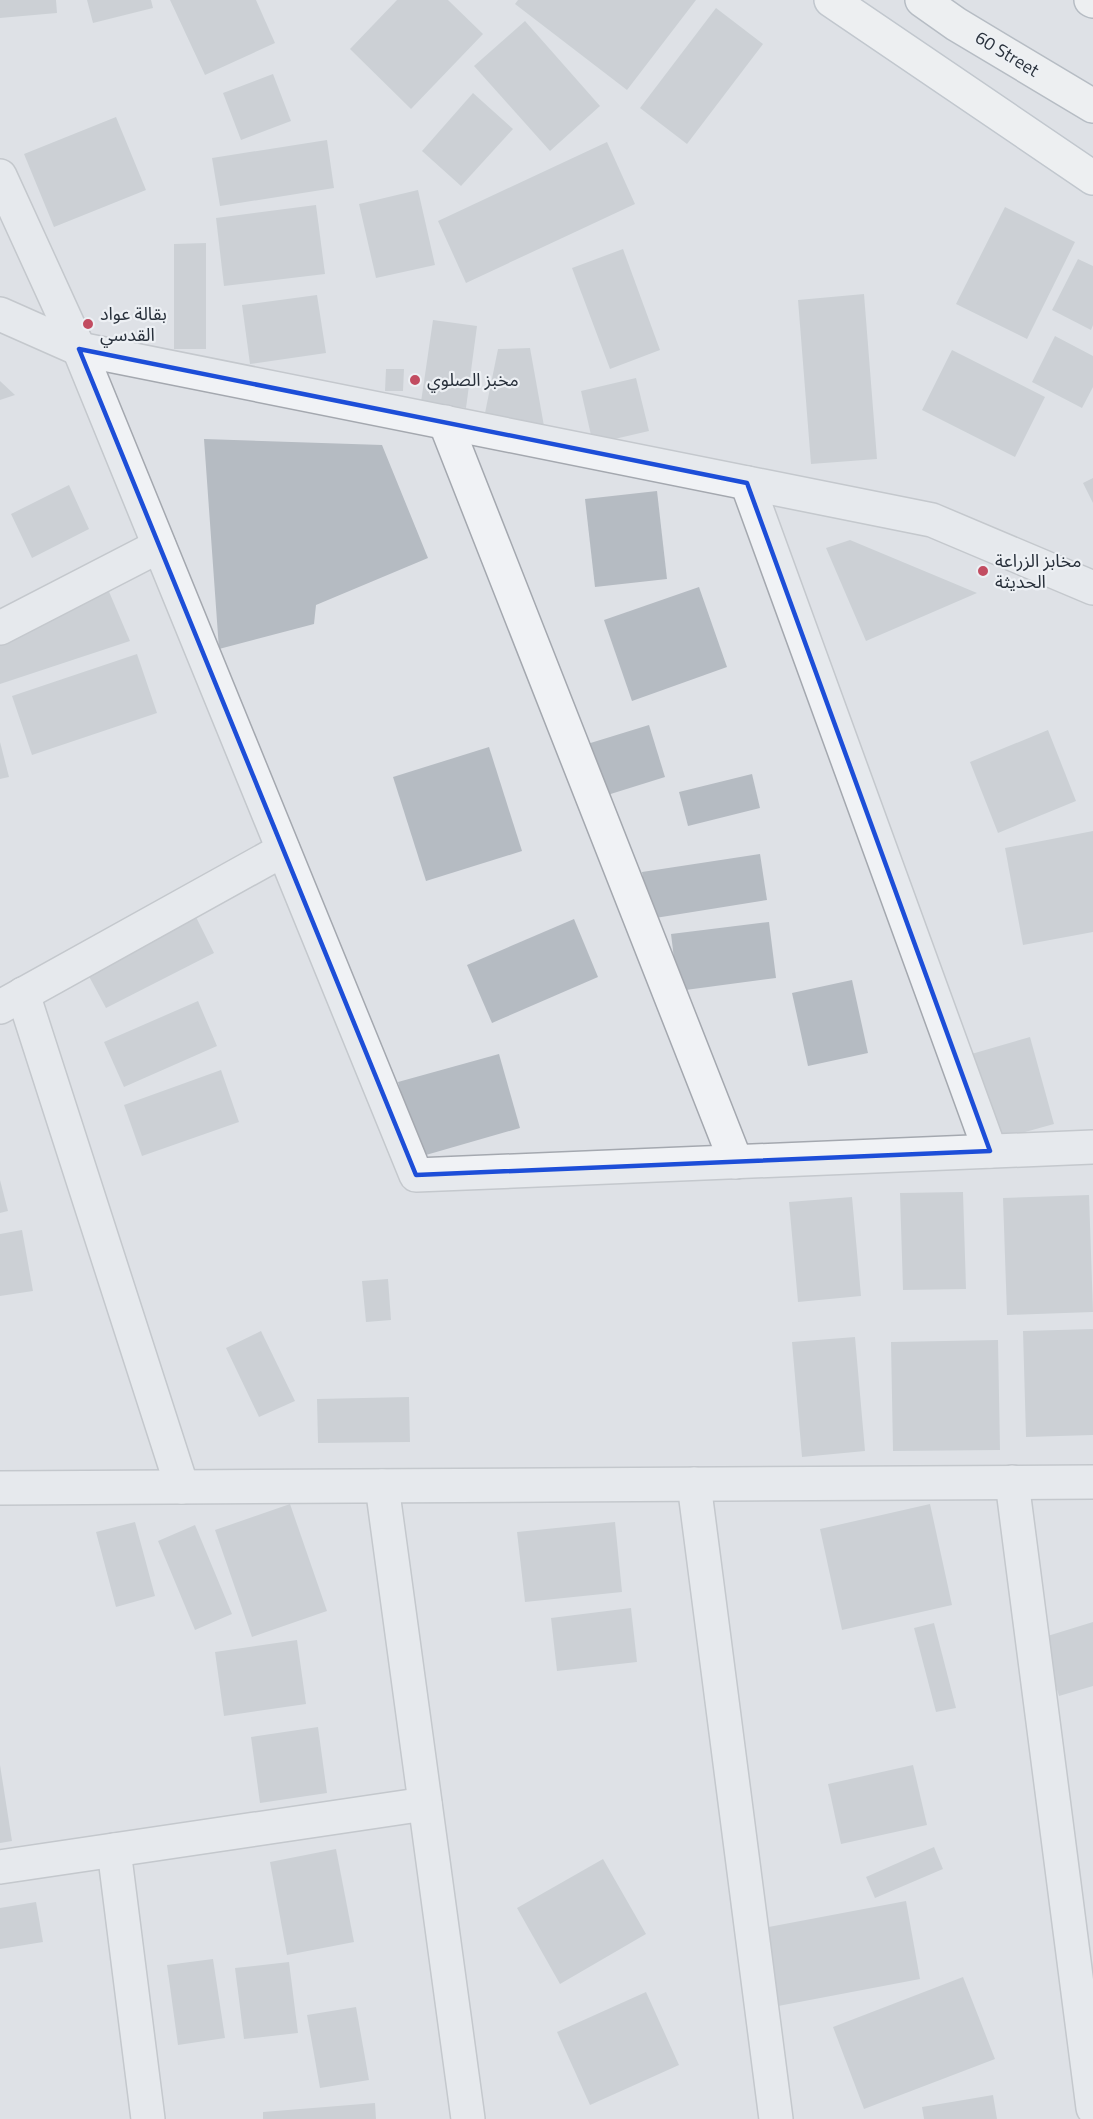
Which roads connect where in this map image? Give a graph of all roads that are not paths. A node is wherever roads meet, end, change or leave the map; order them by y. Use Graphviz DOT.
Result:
graph roads {
  1 [pos="831,0"];
  2 [pos="922,0"];
  3 [pos="1093,106"];
  4 [pos="0,176"];
  5 [pos="1093,178"];
  6 [pos="0,314"];
  7 [pos="79,349"];
  8 [pos="445,422"];
  9 [pos="747,483"];
  10 [pos="159,546"];
  11 [pos="1093,588"];
  12 [pos="0,628"];
  13 [pos="283,850"];
  14 [pos="11,1000"];
  15 [pos="1093,1147"];
  16 [pos="990,1151"];
  17 [pos="736,1162"];
  18 [pos="1012,1482"];
  19 [pos="1093,1482"];
  20 [pos="694,1484"];
  21 [pos="382,1486"];
  22 [pos="182,1487"];
  23 [pos="0,1488"];
  24 [pos="425,1804"];
  25 [pos="114,1850"];
  26 [pos="0,1867"];
  27 [pos="1093,2108"];
  28 [pos="148,2119"];
  29 [pos="468,2119"];
  30 [pos="776,2119"];
  1 -- 5 [label="main road"];
  2 -- 3 [label="main road, 60 Street"];
  4 -- 7 [label="street"];
  6 -- 7 [label="street"];
  7 -- 8 [label="street"];
  7 -- 10 [label="street"];
  8 -- 9 [label="street"];
  8 -- 17 [label="street"];
  9 -- 11 [label="street"];
  9 -- 16 [label="street"];
  10 -- 12 [label="street"];
  10 -- 13 [label="street"];
  13 -- 14 [label="street"];
  13 -- 17 [label="street"];
  14 -- 22 [label="street"];
  15 -- 16 [label="street"];
  16 -- 17 [label="street"];
  18 -- 19 [label="street"];
  18 -- 20 [label="street"];
  18 -- 27 [label="street"];
  20 -- 21 [label="street"];
  20 -- 30 [label="street"];
  21 -- 22 [label="street"];
  21 -- 24 [label="street"];
  22 -- 23 [label="street"];
  24 -- 25 [label="street"];
  24 -- 29 [label="street"];
  25 -- 26 [label="street"];
  25 -- 28 [label="street"];
}
